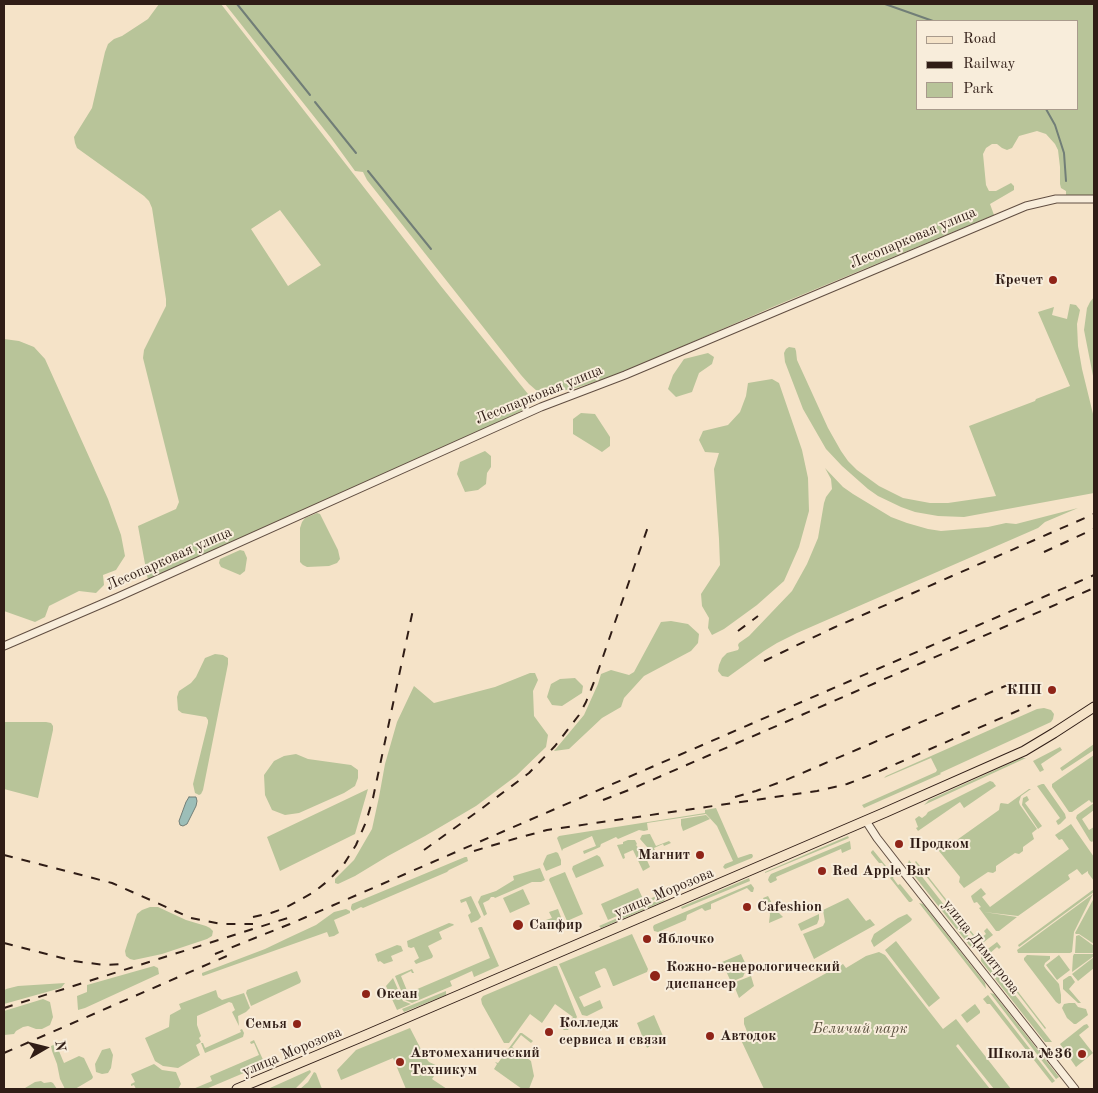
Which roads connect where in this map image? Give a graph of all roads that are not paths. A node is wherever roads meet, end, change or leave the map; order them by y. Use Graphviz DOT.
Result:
graph roads {
  1 [pos="1094,199"];
  2 [pos="4,646"];
  3 [pos="1094,707"];
  4 [pos="866,821"];
  5 [pos="237,1089"];
  6 [pos="1075,1089"];
  1 -- 2 [label="street, Лесопарковая улица"];
  3 -- 4 [label="main road, улица Морозова"];
  4 -- 5 [label="main road, улица Морозова"];
  4 -- 6 [label="street, улица Димитрова"];
}
